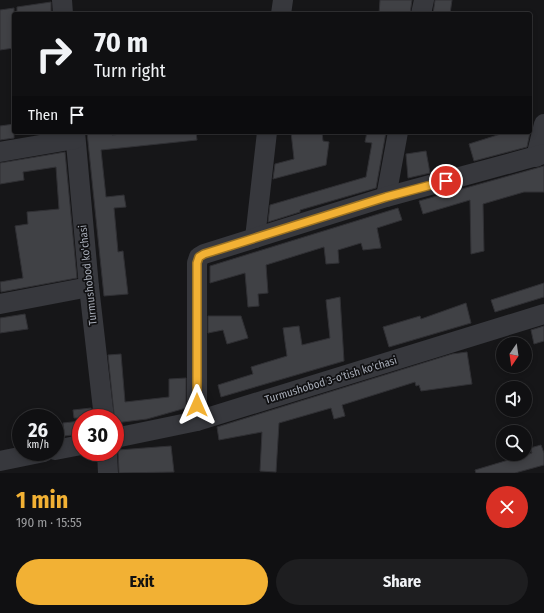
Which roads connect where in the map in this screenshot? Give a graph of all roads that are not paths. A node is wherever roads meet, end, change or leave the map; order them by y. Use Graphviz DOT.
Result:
graph roads {
  1 [pos="62,0"];
  2 [pos="283,0"];
  3 [pos="424,0"];
  4 [pos="64,12"];
  5 [pos="281,12"];
  6 [pos="421,12"];
  7 [pos="544,124"];
  8 [pos="267,134"];
  9 [pos="398,134"];
  10 [pos="75,135"];
  11 [pos="0,152"];
  12 [pos="540,155"];
  13 [pos="386,197"];
  14 [pos="255,238"];
  15 [pos="89,287"];
  16 [pos="0,304"];
  17 [pos="544,314"];
  18 [pos="103,409"];
  19 [pos="197,421"];
  20 [pos="124,436"];
  21 [pos="12,459"];
  22 [pos="0,461"];
  23 [pos="107,461"];
  24 [pos="108,473"];
  1 -- 4 [label="street"];
  2 -- 5 [label="street"];
  3 -- 6 [label="street"];
  7 -- 12 [label="street"];
  8 -- 14 [label="street"];
  9 -- 13 [label="street"];
  10 -- 11 [label="street"];
  10 -- 15 [label="street, Turmushobod ko'chasi"];
  12 -- 13 [label="street"];
  13 -- 14 [label="street"];
  14 -- 19 [label="street"];
  15 -- 16 [label="street"];
  15 -- 18 [label="street, Turmushobod ko'chasi"];
  17 -- 19 [label="street, Turmushobod 3-o'tish ko'chasi"];
  19 -- 20 [label="street, Turmushobod 3-o'tish ko'chasi"];
  21 -- 22 [label="street"];
  23 -- 24 [label="street"];
}
